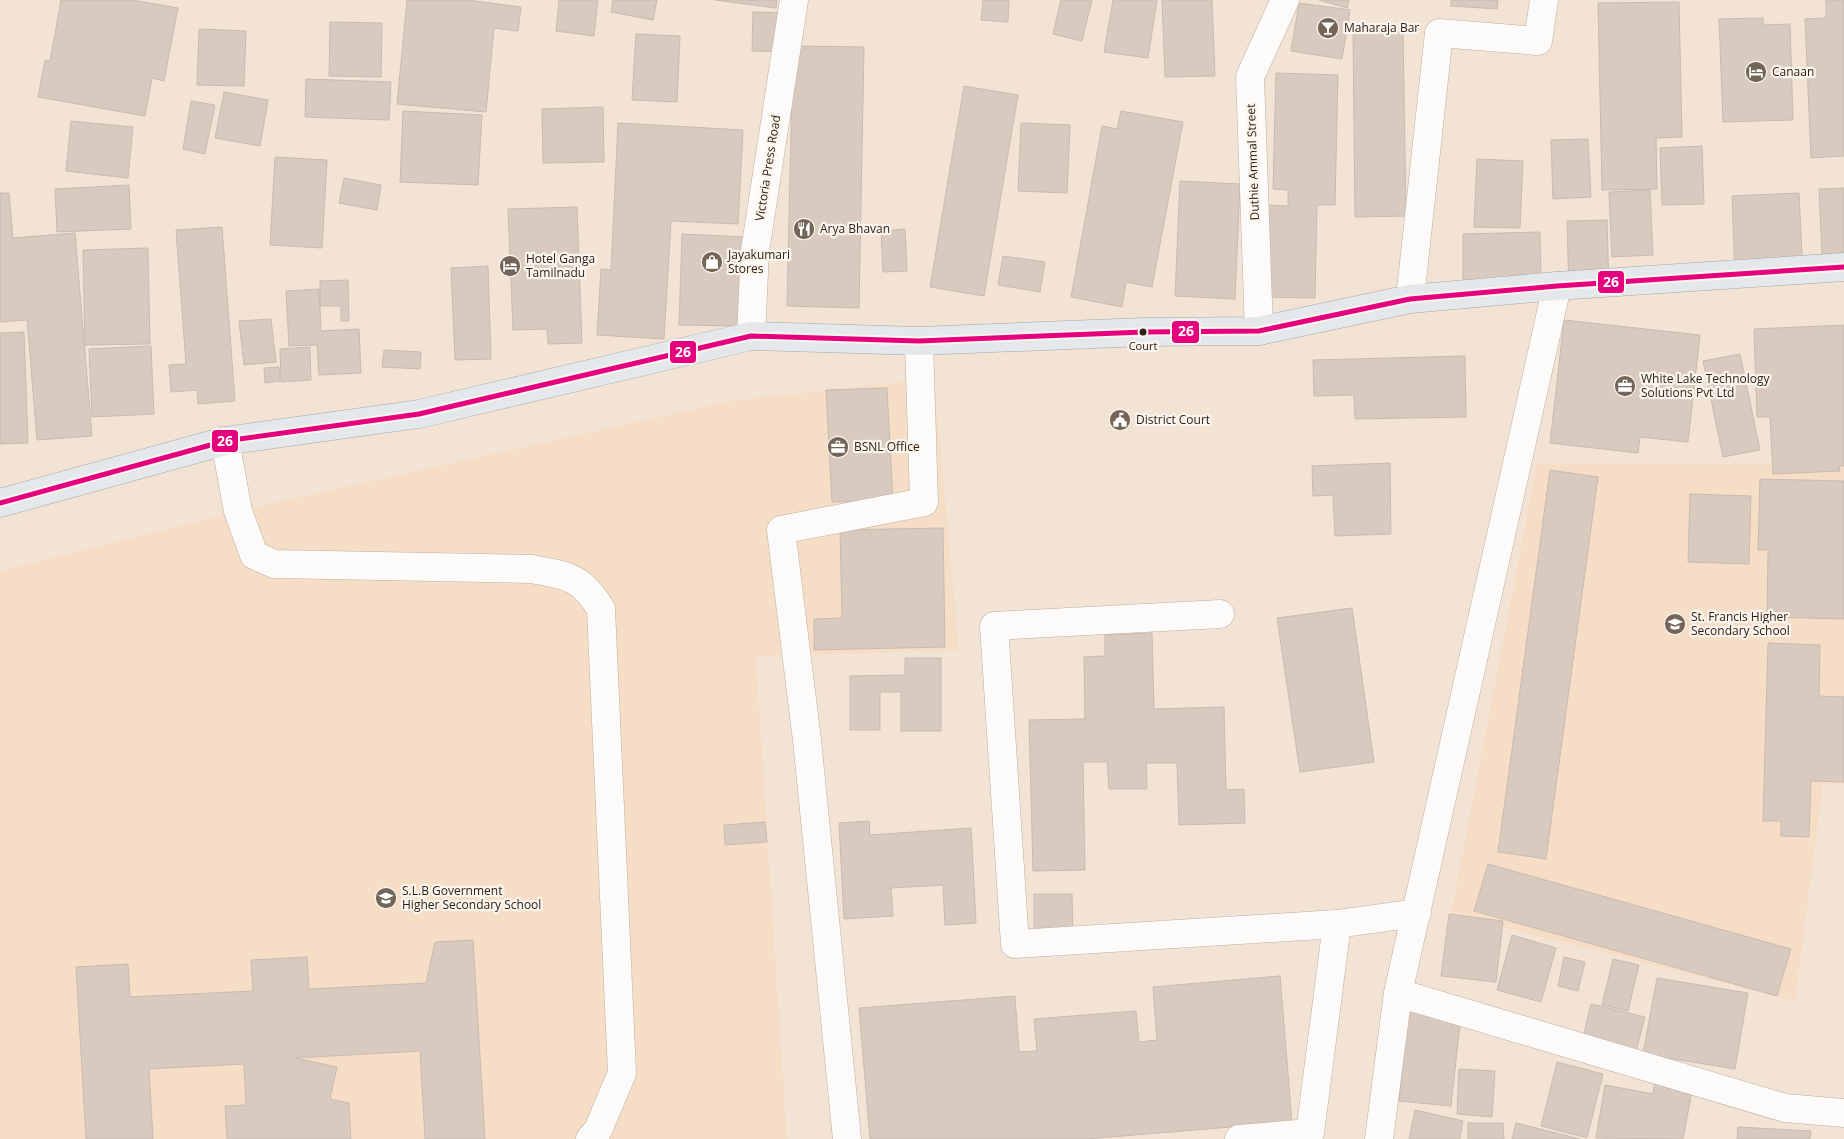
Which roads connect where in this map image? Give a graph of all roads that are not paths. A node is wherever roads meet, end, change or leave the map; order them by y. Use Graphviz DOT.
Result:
graph roads {
  1 [pos="794,0"];
  2 [pos="1285,0"];
  3 [pos="1544,0"];
  4 [pos="1844,267"];
  5 [pos="1557,286"];
  6 [pos="1410,299"];
  7 [pos="1258,331"];
  8 [pos="751,336"];
  9 [pos="919,341"];
  10 [pos="225,441"];
  11 [pos="0,503"];
  12 [pos="1220,614"];
  13 [pos="1417,913"];
  14 [pos="1337,924"];
  15 [pos="1398,993"];
  16 [pos="1844,1113"];
  17 [pos="590,1139"];
  18 [pos="847,1139"];
  19 [pos="1239,1139"];
  20 [pos="1379,1139"];
  1 -- 8 [label="street, Victoria Press Road"];
  2 -- 7 [label="street, Duthie Ammal Street"];
  3 -- 6 [label="street"];
  4 -- 5 [label="main road"];
  5 -- 6 [label="main road"];
  5 -- 13 [label="street"];
  6 -- 7 [label="main road"];
  7 -- 9 [label="main road"];
  8 -- 9 [label="main road"];
  8 -- 10 [label="main road"];
  9 -- 18 [label="street"];
  10 -- 11 [label="main road"];
  10 -- 17 [label="street"];
  12 -- 14 [label="street"];
  13 -- 14 [label="street"];
  13 -- 15 [label="street"];
  14 -- 19 [label="street"];
  15 -- 16 [label="street"];
  15 -- 20 [label="street"];
}
